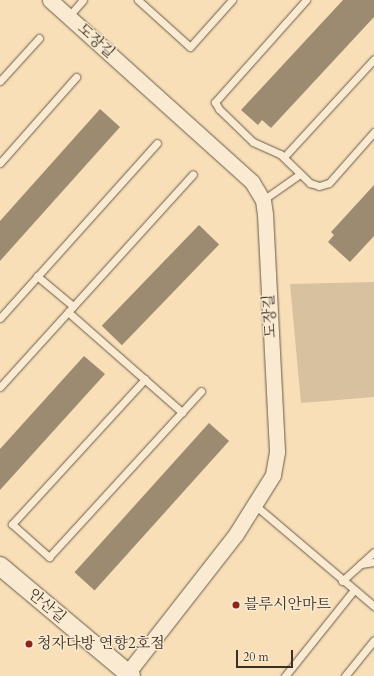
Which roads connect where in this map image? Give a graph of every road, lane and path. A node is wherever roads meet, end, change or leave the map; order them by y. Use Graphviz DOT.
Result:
graph roads {
  1 [pos="50,0"];
  2 [pos="83,0"];
  3 [pos="138,0"];
  4 [pos="232,0"];
  5 [pos="306,0"];
  6 [pos="69,16"];
  7 [pos="39,38"];
  8 [pos="374,59"];
  9 [pos="76,77"];
  10 [pos="0,81"];
  11 [pos="374,132"];
  12 [pos="157,143"];
  13 [pos="284,157"];
  14 [pos="0,163"];
  15 [pos="193,174"];
  16 [pos="300,174"];
  17 [pos="263,200"];
  18 [pos="37,276"];
  19 [pos="73,306"];
  20 [pos="68,312"];
  21 [pos="0,318"];
  22 [pos="144,379"];
  23 [pos="0,387"];
  24 [pos="201,391"];
  25 [pos="182,412"];
  26 [pos="256,506"];
  27 [pos="374,552"];
  28 [pos="374,562"];
  29 [pos="360,564"];
  30 [pos="0,566"];
  31 [pos="342,581"];
  32 [pos="354,590"];
  33 [pos="374,606"];
  34 [pos="374,640"];
  35 [pos="128,675"];
  36 [pos="285,676"];
  37 [pos="345,676"];
  1 -- 6 [label="street, 도장길"];
  2 -- 6 [label="lane"];
  3 -- 4 [label="lane"];
  5 -- 13 [label="lane"];
  6 -- 17 [label="street, 도장길"];
  7 -- 10 [label="lane"];
  8 -- 13 [label="lane"];
  9 -- 14 [label="lane"];
  11 -- 16 [label="lane"];
  12 -- 18 [label="lane"];
  13 -- 16 [label="lane"];
  15 -- 19 [label="lane"];
  16 -- 17 [label="lane"];
  17 -- 26 [label="street, 도장길"];
  18 -- 19 [label="lane"];
  18 -- 21 [label="lane"];
  19 -- 20 [label="lane"];
  20 -- 22 [label="lane"];
  20 -- 23 [label="lane"];
  22 -- 25 [label="lane"];
  22 -- 25 [label="lane"];
  24 -- 25 [label="lane"];
  26 -- 31 [label="lane"];
  26 -- 35 [label="street, 도장길"];
  27 -- 29 [label="lane"];
  28 -- 29 [label="lane"];
  29 -- 31 [label="lane"];
  30 -- 35 [label="street, 안산길"];
  31 -- 32 [label="lane"];
  32 -- 33 [label="lane"];
  32 -- 36 [label="lane"];
  34 -- 37 [label="lane"];
}
